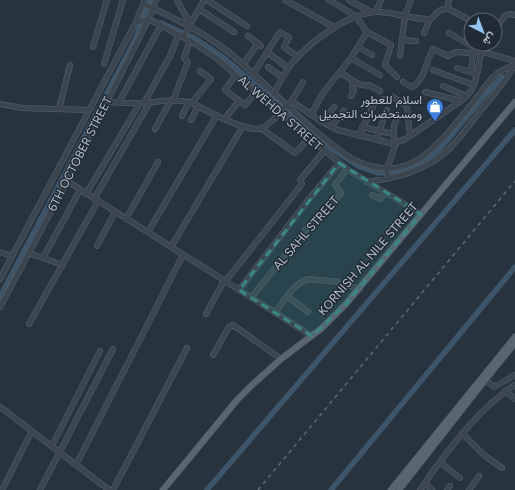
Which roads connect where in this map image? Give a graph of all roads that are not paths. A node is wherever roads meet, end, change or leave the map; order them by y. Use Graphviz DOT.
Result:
graph roads {
  1 [pos="107,0"];
  2 [pos="123,0"];
  3 [pos="156,0"];
  4 [pos="177,0"];
  5 [pos="205,0"];
  6 [pos="285,0"];
  7 [pos="329,0"];
  8 [pos="349,0"];
  9 [pos="381,0"];
  10 [pos="411,0"];
  11 [pos="449,0"];
  12 [pos="145,2"];
  13 [pos="153,8"];
  14 [pos="447,8"];
  15 [pos="199,9"];
  16 [pos="374,12"];
  17 [pos="405,15"];
  18 [pos="515,15"];
  19 [pos="356,16"];
  20 [pos="463,17"];
  21 [pos="430,19"];
  22 [pos="503,19"];
  23 [pos="148,20"];
  24 [pos="136,22"];
  25 [pos="161,25"];
  26 [pos="189,26"];
  27 [pos="247,26"];
  28 [pos="334,28"];
  29 [pos="234,32"];
  30 [pos="367,32"];
  31 [pos="424,33"];
  32 [pos="449,34"];
  33 [pos="181,35"];
  34 [pos="248,36"];
  35 [pos="190,40"];
  36 [pos="402,40"];
  37 [pos="416,41"];
  38 [pos="463,42"];
  39 [pos="358,47"];
  40 [pos="93,48"];
  41 [pos="480,52"];
  42 [pos="473,53"];
  43 [pos="372,54"];
  44 [pos="271,56"];
  45 [pos="400,56"];
  46 [pos="298,57"];
  47 [pos="351,58"];
  48 [pos="515,61"];
  49 [pos="104,64"];
  50 [pos="70,65"];
  51 [pos="243,65"];
  52 [pos="515,65"];
  53 [pos="268,67"];
  54 [pos="288,68"];
  55 [pos="457,68"];
  56 [pos="433,70"];
  57 [pos="200,71"];
  58 [pos="340,72"];
  59 [pos="471,72"];
  60 [pos="253,74"];
  61 [pos="477,74"];
  62 [pos="236,75"];
  63 [pos="380,75"];
  64 [pos="397,77"];
  65 [pos="282,78"];
  66 [pos="354,81"];
  67 [pos="303,82"];
  68 [pos="403,82"];
  69 [pos="474,85"];
  70 [pos="443,86"];
  71 [pos="256,92"];
  72 [pos="380,92"];
  73 [pos="425,92"];
  74 [pos="456,92"];
  75 [pos="274,94"];
  76 [pos="351,96"];
  77 [pos="393,96"];
  78 [pos="466,96"];
  79 [pos="384,99"];
  80 [pos="453,99"];
  81 [pos="172,100"];
  82 [pos="239,101"];
  83 [pos="461,101"];
  84 [pos="107,102"];
  85 [pos="119,102"];
  86 [pos="150,102"];
  87 [pos="291,102"];
  88 [pos="515,102"];
  89 [pos="142,103"];
  90 [pos="190,103"];
  91 [pos="0,105"];
  92 [pos="198,106"];
  93 [pos="286,106"];
  94 [pos="334,107"];
  95 [pos="59,109"];
  96 [pos="89,110"];
  97 [pos="386,110"];
  98 [pos="344,111"];
  99 [pos="280,113"];
  100 [pos="312,113"];
  101 [pos="217,115"];
  102 [pos="182,116"];
  103 [pos="397,117"];
  104 [pos="225,118"];
  105 [pos="191,120"];
  106 [pos="322,122"];
  107 [pos="243,126"];
  108 [pos="362,126"];
  109 [pos="331,127"];
  110 [pos="261,128"];
  111 [pos="156,129"];
  112 [pos="379,132"];
  113 [pos="393,134"];
  114 [pos="359,136"];
  115 [pos="410,136"];
  116 [pos="309,138"];
  117 [pos="376,140"];
  118 [pos="395,143"];
  119 [pos="324,152"];
  120 [pos="158,162"];
  121 [pos="338,163"];
  122 [pos="347,169"];
  123 [pos="387,169"];
  124 [pos="387,179"];
  125 [pos="67,181"];
  126 [pos="367,182"];
  127 [pos="80,190"];
  128 [pos="385,192"];
  129 [pos="86,194"];
  130 [pos="372,195"];
  131 [pos="96,200"];
  132 [pos="115,212"];
  133 [pos="422,214"];
  134 [pos="126,219"];
  135 [pos="148,232"];
  136 [pos="97,246"];
  137 [pos="171,247"];
  138 [pos="0,252"];
  139 [pos="29,253"];
  140 [pos="183,255"];
  141 [pos="12,256"];
  142 [pos="43,258"];
  143 [pos="63,265"];
  144 [pos="0,279"];
  145 [pos="225,281"];
  146 [pos="360,289"];
  147 [pos="239,290"];
  148 [pos="287,296"];
  149 [pos="251,298"];
  150 [pos="0,307"];
  151 [pos="308,312"];
  152 [pos="275,313"];
  153 [pos="206,314"];
  154 [pos="29,324"];
  155 [pos="312,336"];
  156 [pos="515,336"];
  157 [pos="515,343"];
  158 [pos="187,348"];
  159 [pos="113,350"];
  160 [pos="100,351"];
  161 [pos="213,355"];
  162 [pos="281,359"];
  163 [pos="515,375"];
  164 [pos="483,378"];
  165 [pos="515,385"];
  166 [pos="505,392"];
  167 [pos="515,399"];
  168 [pos="0,407"];
  169 [pos="32,431"];
  170 [pos="462,433"];
  171 [pos="52,446"];
  172 [pos="60,453"];
  173 [pos="440,462"];
  174 [pos="76,465"];
  175 [pos="502,468"];
  176 [pos="479,476"];
  177 [pos="460,478"];
  178 [pos="424,483"];
  179 [pos="400,488"];
  180 [pos="2,490"];
  181 [pos="40,490"];
  182 [pos="109,490"];
  183 [pos="113,490"];
  184 [pos="163,490"];
  185 [pos="391,490"];
  186 [pos="421,490"];
  187 [pos="432,490"];
  188 [pos="469,490"];
  1 -- 40 [label="street"];
  2 -- 49 [label="street"];
  3 -- 13 [label="street, 6TH OCTOBER STREET"];
  4 -- 26 [label="street"];
  5 -- 15 [label="street"];
  5 -- 27 [label="street"];
  6 -- 28 [label="street"];
  7 -- 19 [label="street"];
  8 -- 16 [label="street"];
  9 -- 16 [label="street"];
  10 -- 17 [label="street"];
  11 -- 14 [label="street"];
  12 -- 13 [label="street"];
  12 -- 24 [label="street, 6TH OCTOBER STREET"];
  13 -- 23 [label="street, 6TH OCTOBER STREET"];
  13 -- 26 [label="street"];
  14 -- 20 [label="street"];
  14 -- 21 [label="street"];
  15 -- 26 [label="street"];
  15 -- 29 [label="street"];
  16 -- 17 [label="street"];
  16 -- 19 [label="street"];
  17 -- 21 [label="street"];
  17 -- 36 [label="street"];
  18 -- 22 [label="street"];
  19 -- 28 [label="street"];
  19 -- 30 [label="street"];
  21 -- 31 [label="street"];
  23 -- 24 [label="street"];
  23 -- 25 [label="street, AL WEHDA STREET"];
  23 -- 84 [label="street, 6TH OCTOBER STREET"];
  24 -- 96 [label="street, 6TH OCTOBER STREET"];
  25 -- 33 [label="street, AL WEHDA STREET"];
  25 -- 85 [label="street"];
  26 -- 33 [label="street"];
  26 -- 51 [label="street"];
  28 -- 46 [label="street"];
  30 -- 39 [label="street"];
  30 -- 64 [label="street"];
  32 -- 38 [label="street"];
  33 -- 35 [label="street, AL WEHDA STREET"];
  33 -- 89 [label="street"];
  34 -- 51 [label="street"];
  35 -- 62 [label="street, AL WEHDA STREET"];
  35 -- 81 [label="street"];
  36 -- 37 [label="street"];
  36 -- 45 [label="street"];
  39 -- 43 [label="street"];
  39 -- 47 [label="street"];
  41 -- 42 [label="street"];
  41 -- 48 [label="street"];
  41 -- 61 [label="street"];
  42 -- 59 [label="street"];
  42 -- 68 [label="street"];
  44 -- 54 [label="street"];
  46 -- 54 [label="street"];
  46 -- 60 [label="street"];
  47 -- 58 [label="street"];
  47 -- 63 [label="street"];
  50 -- 95 [label="street"];
  51 -- 60 [label="street"];
  52 -- 123 [label="street"];
  52 -- 124 [label="street"];
  53 -- 65 [label="street"];
  54 -- 65 [label="street"];
  55 -- 59 [label="street"];
  56 -- 69 [label="street"];
  57 -- 90 [label="street"];
  58 -- 66 [label="street"];
  58 -- 100 [label="street"];
  59 -- 61 [label="street"];
  60 -- 75 [label="street"];
  61 -- 69 [label="street"];
  62 -- 71 [label="street, AL WEHDA STREET"];
  62 -- 82 [label="street"];
  65 -- 75 [label="street"];
  66 -- 72 [label="street"];
  66 -- 76 [label="street"];
  67 -- 87 [label="street"];
  69 -- 78 [label="street"];
  70 -- 74 [label="street"];
  71 -- 82 [label="street"];
  71 -- 99 [label="street, AL WEHDA STREET"];
  73 -- 80 [label="street"];
  74 -- 78 [label="street"];
  74 -- 80 [label="street"];
  75 -- 93 [label="street"];
  77 -- 115 [label="street"];
  78 -- 83 [label="street"];
  79 -- 108 [label="street"];
  80 -- 83 [label="street"];
  81 -- 86 [label="street"];
  81 -- 90 [label="street"];
  81 -- 111 [label="street"];
  82 -- 104 [label="street, AL WEHDA STREET"];
  83 -- 115 [label="street"];
  84 -- 85 [label="street"];
  84 -- 125 [label="street, 6TH OCTOBER STREET"];
  85 -- 89 [label="street"];
  86 -- 89 [label="street"];
  86 -- 131 [label="street"];
  87 -- 93 [label="street"];
  87 -- 100 [label="street"];
  88 -- 133 [label="main road, KORNISH AL NILE STREET"];
  89 -- 129 [label="street"];
  90 -- 92 [label="street"];
  90 -- 102 [label="street"];
  91 -- 95 [label="street"];
  92 -- 101 [label="street"];
  92 -- 105 [label="street"];
  93 -- 99 [label="street"];
  93 -- 123 [label="street"];
  94 -- 106 [label="street"];
  95 -- 96 [label="street"];
  96 -- 141 [label="street, 6TH OCTOBER STREET"];
  97 -- 112 [label="street"];
  98 -- 109 [label="street"];
  99 -- 110 [label="street"];
  99 -- 116 [label="street, AL WEHDA STREET"];
  100 -- 106 [label="street"];
  101 -- 104 [label="street"];
  101 -- 135 [label="street"];
  103 -- 113 [label="street"];
  104 -- 107 [label="street"];
  106 -- 109 [label="street"];
  107 -- 110 [label="street"];
  107 -- 137 [label="street"];
  108 -- 112 [label="street"];
  108 -- 114 [label="street"];
  109 -- 114 [label="street"];
  110 -- 116 [label="street"];
  112 -- 113 [label="street"];
  112 -- 117 [label="street"];
  113 -- 118 [label="street"];
  114 -- 117 [label="street"];
  115 -- 118 [label="street"];
  116 -- 119 [label="street, AL WEHDA STREET"];
  117 -- 118 [label="street"];
  118 -- 123 [label="street"];
  119 -- 121 [label="street, AL WEHDA STREET"];
  119 -- 145 [label="street"];
  120 -- 134 [label="street"];
  121 -- 122 [label="street, AL WEHDA STREET"];
  121 -- 147 [label="street"];
  122 -- 126 [label="street, AL WEHDA STREET"];
  122 -- 149 [label="street, AL SAHL STREET"];
  123 -- 124 [label="street"];
  124 -- 126 [label="street"];
  125 -- 127 [label="street"];
  125 -- 139 [label="street, 6TH OCTOBER STREET"];
  126 -- 128 [label="street, AL WEHDA STREET"];
  127 -- 129 [label="street"];
  127 -- 142 [label="street"];
  128 -- 130 [label="street"];
  128 -- 133 [label="street, AL WEHDA STREET"];
  129 -- 131 [label="street"];
  131 -- 132 [label="street"];
  131 -- 143 [label="street"];
  132 -- 134 [label="street"];
  132 -- 136 [label="street"];
  133 -- 146 [label="main road, KORNISH AL NILE STREET"];
  134 -- 135 [label="street"];
  135 -- 137 [label="street"];
  137 -- 140 [label="street"];
  138 -- 141 [label="street"];
  139 -- 142 [label="street"];
  139 -- 150 [label="street, 6TH OCTOBER STREET"];
  140 -- 145 [label="street"];
  140 -- 174 [label="street"];
  141 -- 144 [label="street, 6TH OCTOBER STREET"];
  142 -- 143 [label="street"];
  143 -- 154 [label="street"];
  145 -- 147 [label="street"];
  145 -- 153 [label="street"];
  146 -- 148 [label="street"];
  146 -- 155 [label="main road, KORNISH AL NILE STREET"];
  147 -- 149 [label="street"];
  148 -- 151 [label="street"];
  148 -- 152 [label="street"];
  149 -- 152 [label="street"];
  152 -- 155 [label="street"];
  155 -- 162 [label="main road, KORNISH AL NILE STREET"];
  156 -- 164 [label="main road"];
  157 -- 164 [label="main road"];
  158 -- 183 [label="street"];
  159 -- 172 [label="street"];
  160 -- 171 [label="street"];
  161 -- 162 [label="street"];
  162 -- 184 [label="main road, KORNISH AL NILE STREET"];
  163 -- 164 [label="street"];
  164 -- 179 [label="main road"];
  165 -- 166 [label="street"];
  166 -- 167 [label="street"];
  166 -- 170 [label="street"];
  168 -- 169 [label="street"];
  169 -- 171 [label="street"];
  169 -- 180 [label="street"];
  170 -- 173 [label="street"];
  170 -- 175 [label="street"];
  171 -- 172 [label="street"];
  172 -- 174 [label="street"];
  172 -- 181 [label="street"];
  173 -- 177 [label="street"];
  173 -- 178 [label="street"];
  174 -- 182 [label="street"];
  176 -- 188 [label="street"];
  178 -- 186 [label="street"];
  178 -- 187 [label="street"];
  179 -- 185 [label="main road"];
}
